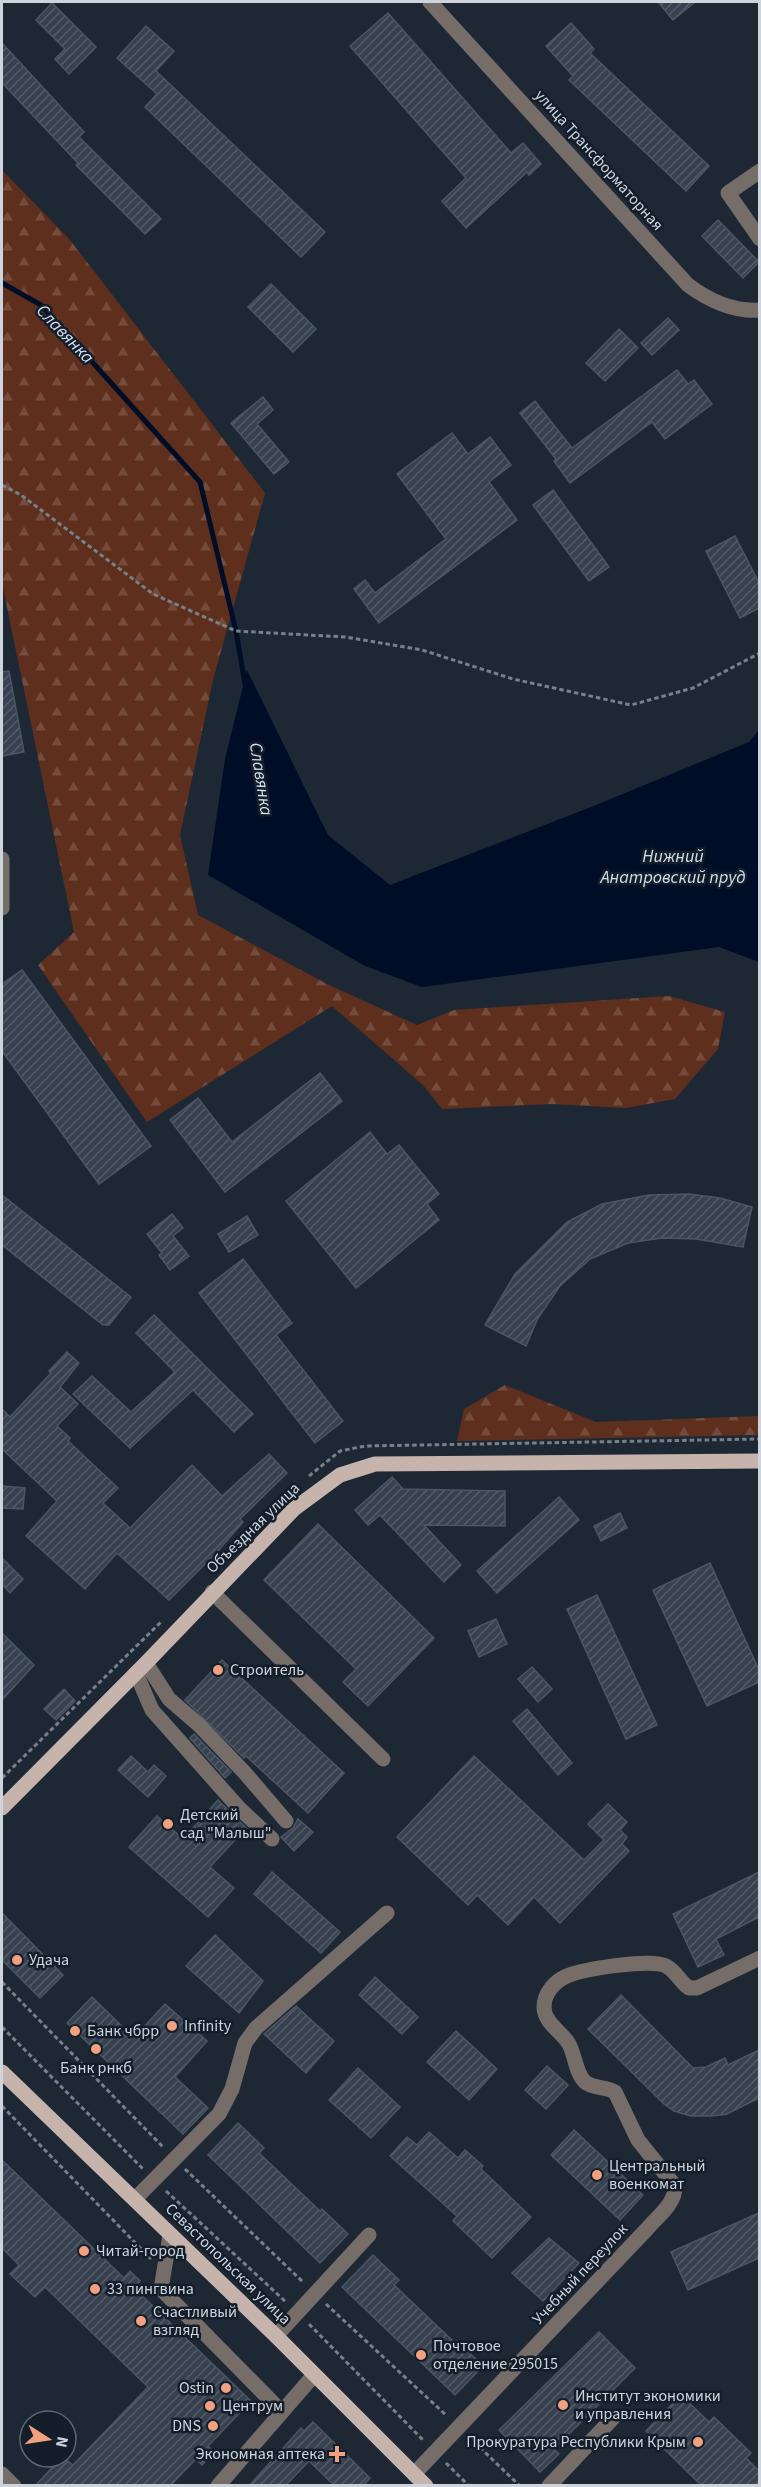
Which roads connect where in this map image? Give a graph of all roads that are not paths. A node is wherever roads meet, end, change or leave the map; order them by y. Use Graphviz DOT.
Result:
graph roads {
  1 [pos="430,2"];
  2 [pos="759,171"];
  3 [pos="759,239"];
  4 [pos="759,310"];
  5 [pos="2,859"];
  6 [pos="2,908"];
  7 [pos="759,1461"];
  8 [pos="212,1592"];
  9 [pos="141,1668"];
  10 [pos="383,1759"];
  11 [pos="2,1808"];
  12 [pos="286,1821"];
  13 [pos="272,1839"];
  14 [pos="387,1912"];
  15 [pos="759,1958"];
  16 [pos="2,2072"];
  17 [pos="135,2199"];
  18 [pos="170,2235"];
  19 [pos="369,2235"];
  20 [pos="276,2336"];
  21 [pos="314,2375"];
  22 [pos="282,2412"];
  23 [pos="613,2418"];
  24 [pos="2,2474"];
  25 [pos="414,2474"];
  26 [pos="14,2486"];
  27 [pos="218,2486"];
  28 [pos="426,2486"];
  29 [pos="549,2486"];
  1 -- 4 [label="street, улица Трансформаторная"];
  2 -- 3 [label="street"];
  5 -- 6 [label="street"];
  7 -- 8 [label="main road, Объездная улица"];
  8 -- 9 [label="main road, Объездная улица"];
  8 -- 10 [label="street"];
  9 -- 11 [label="main road, Объездная улица"];
  9 -- 12 [label="street"];
  9 -- 13 [label="street"];
  14 -- 17 [label="street"];
  15 -- 25 [label="street, Учебный переулок"];
  16 -- 17 [label="main road, Севастопольская улица"];
  17 -- 18 [label="main road, Севастопольская улица"];
  18 -- 20 [label="main road, Севастопольская улица"];
  18 -- 22 [label="street"];
  19 -- 20 [label="street"];
  20 -- 21 [label="main road, Севастопольская улица"];
  21 -- 22 [label="street"];
  21 -- 25 [label="main road, Севастопольская улица"];
  22 -- 27 [label="street"];
  23 -- 29 [label="street"];
  24 -- 26 [label="street"];
  25 -- 28 [label="main road, Севастопольская улица"];
}
